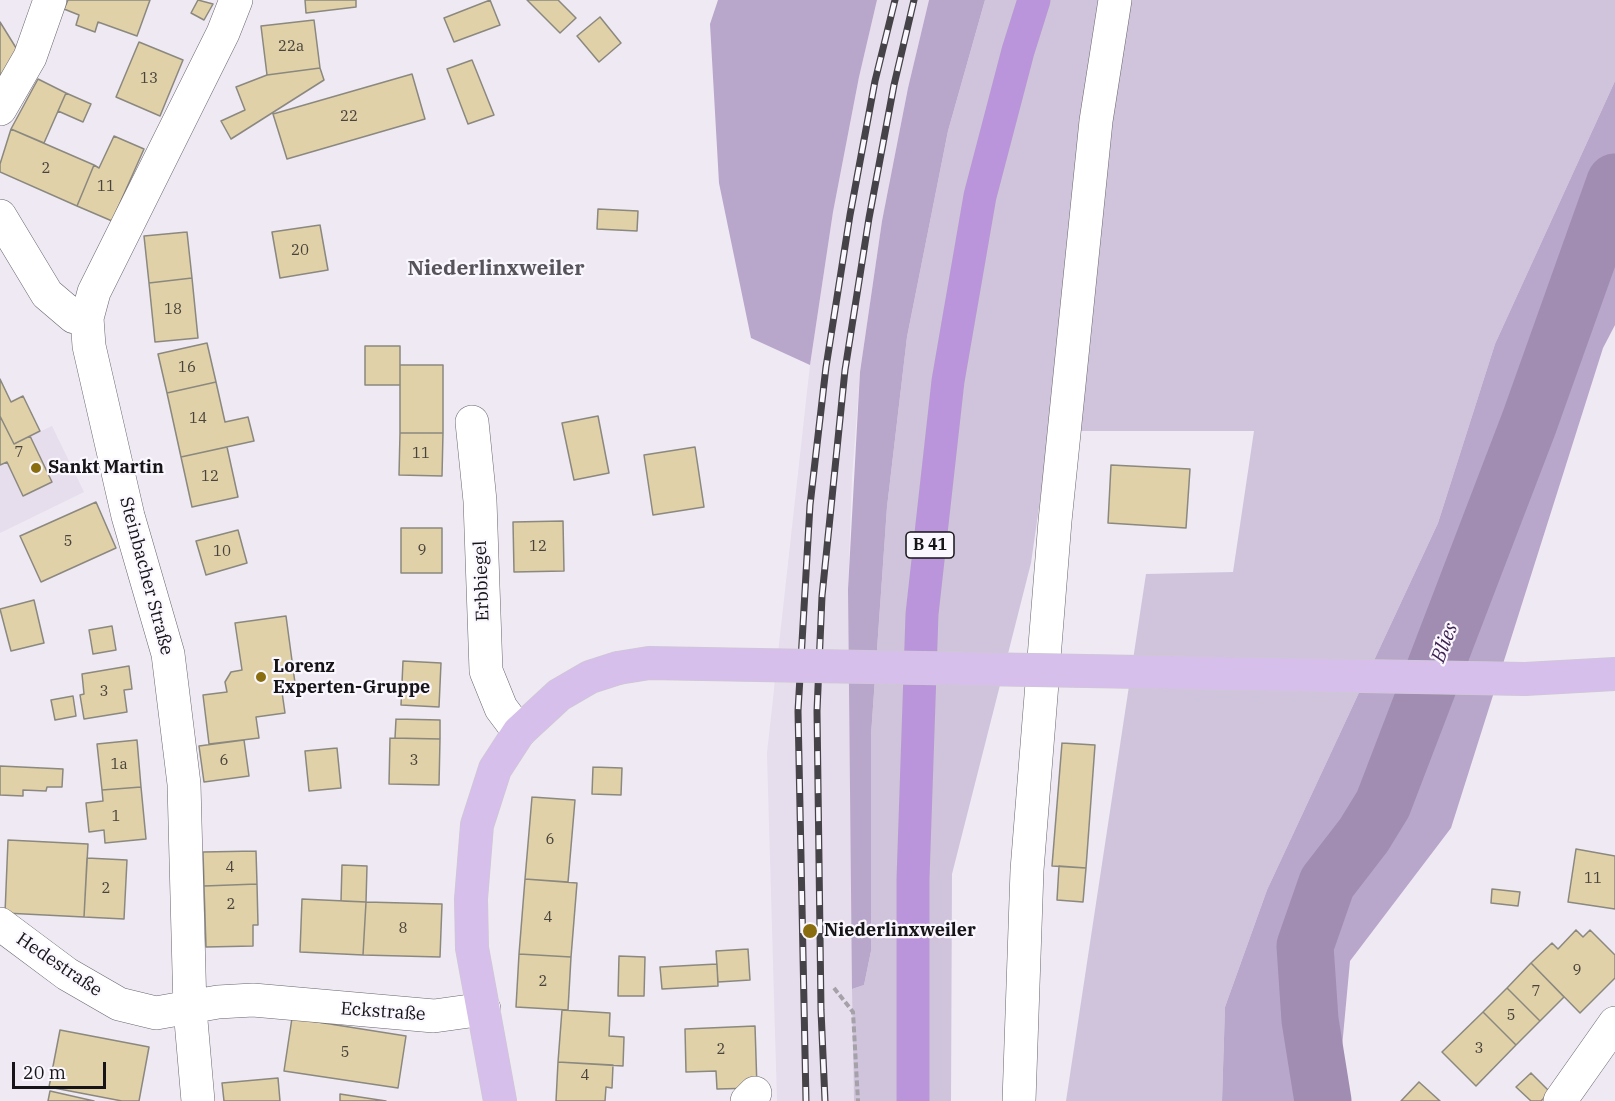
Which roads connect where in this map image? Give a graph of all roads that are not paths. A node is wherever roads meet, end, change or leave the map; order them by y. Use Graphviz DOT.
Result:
graph roads {
  1 [pos="50,0"];
  2 [pos="236,0"];
  3 [pos="1034,0"];
  4 [pos="1115,0"];
  5 [pos="0,110"];
  6 [pos="0,216"];
  7 [pos="87,318"];
  8 [pos="472,422"];
  9 [pos="1615,674"];
  10 [pos="519,732"];
  11 [pos="0,924"];
  12 [pos="190,1009"];
  13 [pos="484,1009"];
  14 [pos="1615,1023"];
  15 [pos="198,1101"];
  16 [pos="500,1101"];
  17 [pos="913,1101"];
  18 [pos="1019,1101"];
  19 [pos="1560,1101"];
  1 -- 5 [label="street"];
  2 -- 7 [label="street, Steinbacher Straße"];
  3 -- 17 [label="highway, B 41"];
  4 -- 18 [label="street"];
  6 -- 7 [label="street"];
  7 -- 12 [label="street, Steinbacher Straße"];
  8 -- 10 [label="street, Erbbiegel"];
  9 -- 10 [label="main road, bridge"];
  10 -- 13 [label="main road"];
  11 -- 12 [label="street, Hedestraße"];
  12 -- 13 [label="street, Eckstraße"];
  12 -- 15 [label="street, Steinbacher Straße"];
  13 -- 16 [label="main road"];
  14 -- 19 [label="street"];
}
